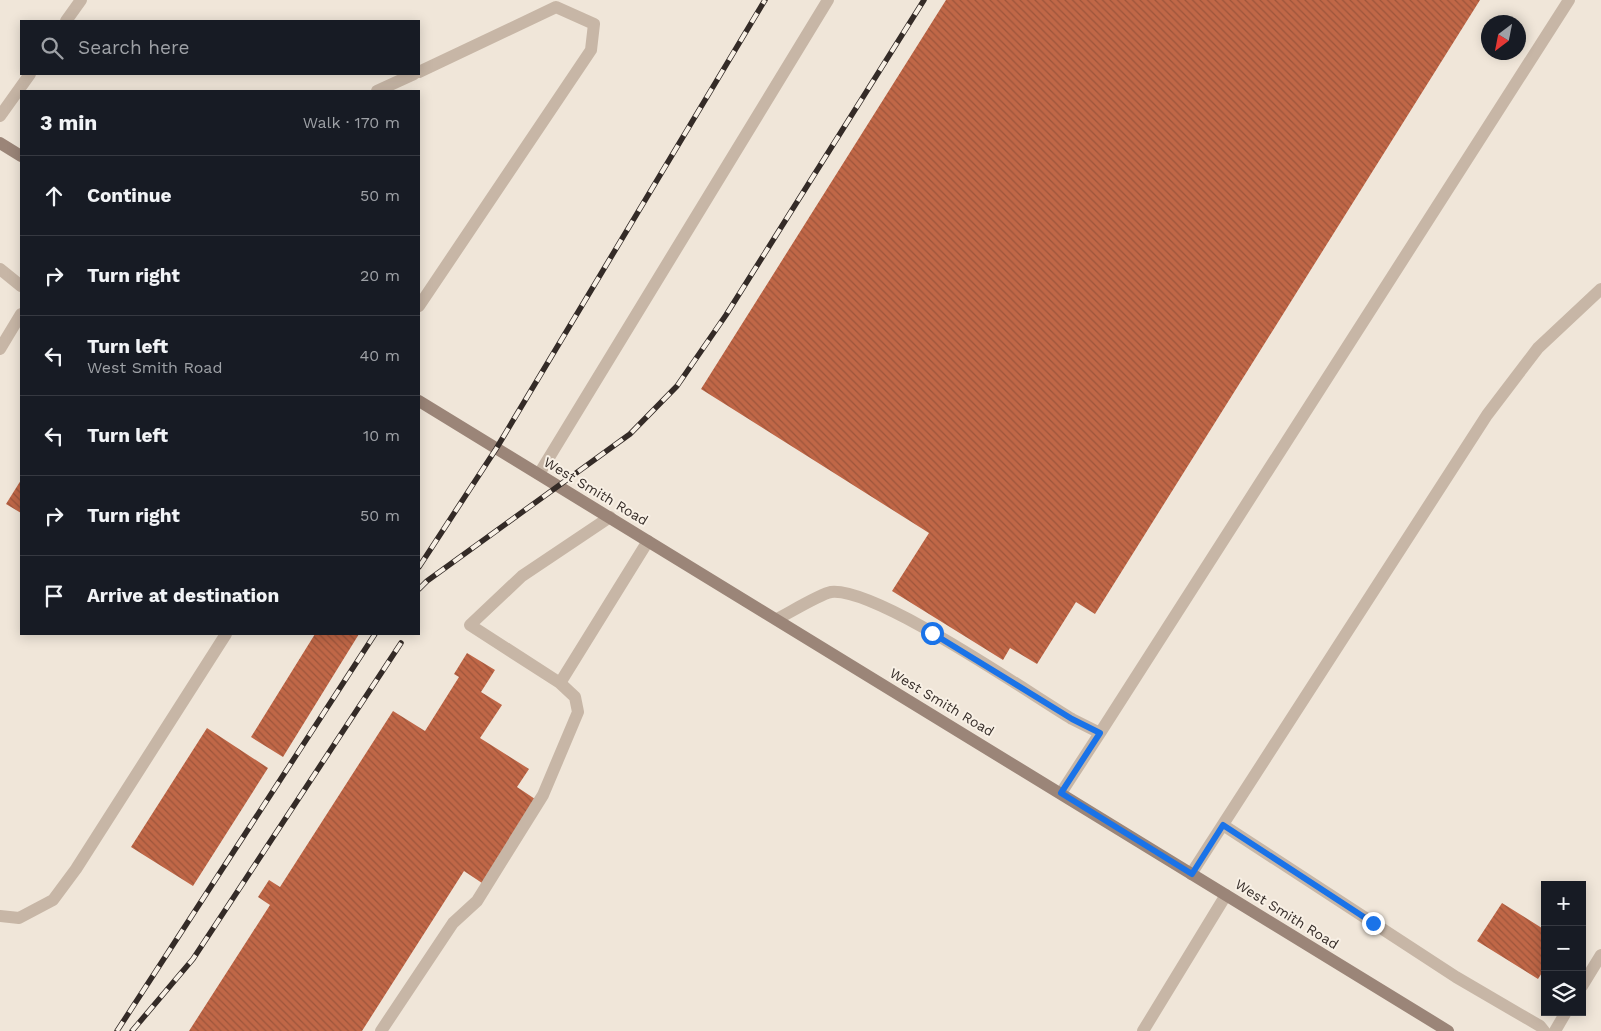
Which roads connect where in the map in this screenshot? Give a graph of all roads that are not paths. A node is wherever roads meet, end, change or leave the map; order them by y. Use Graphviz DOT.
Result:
graph roads {
  1 [pos="81,0"];
  2 [pos="828,0"];
  3 [pos="1569,0"];
  4 [pos="558,4"];
  5 [pos="67,20"];
  6 [pos="420,72"];
  7 [pos="29,75"];
  8 [pos="412,75"];
  9 [pos="379,90"];
  10 [pos="0,116"];
  11 [pos="0,143"];
  12 [pos="20,155"];
  13 [pos="0,268"];
  14 [pos="20,285"];
  15 [pos="1601,289"];
  16 [pos="420,305"];
  17 [pos="20,316"];
  18 [pos="0,349"];
  19 [pos="420,402"];
  20 [pos="539,474"];
  21 [pos="610,518"];
  22 [pos="648,541"];
  23 [pos="777,619"];
  24 [pos="225,635"];
  25 [pos="560,683"];
  26 [pos="1100,733"];
  27 [pos="1061,793"];
  28 [pos="1223,825"];
  29 [pos="1192,874"];
  30 [pos="1226,895"];
  31 [pos="0,916"];
  32 [pos="1601,955"];
  33 [pos="1586,979"];
  34 [pos="1564,1016"];
  35 [pos="381,1031"];
  36 [pos="1143,1031"];
  37 [pos="1448,1031"];
  38 [pos="1544,1031"];
  39 [pos="1555,1031"];
  1 -- 5 [label="lane"];
  2 -- 20 [label="lane"];
  3 -- 26 [label="lane"];
  4 -- 6 [label="lane"];
  4 -- 16 [label="lane"];
  7 -- 10 [label="lane"];
  8 -- 9 [label="lane"];
  11 -- 12 [label="street"];
  13 -- 14 [label="lane"];
  15 -- 28 [label="lane"];
  17 -- 18 [label="lane"];
  19 -- 20 [label="street, West Smith Road"];
  20 -- 21 [label="street, West Smith Road"];
  21 -- 22 [label="street, West Smith Road"];
  21 -- 25 [label="lane"];
  22 -- 23 [label="street, West Smith Road"];
  22 -- 25 [label="lane"];
  23 -- 26 [label="lane"];
  23 -- 27 [label="street, West Smith Road"];
  24 -- 31 [label="lane"];
  25 -- 35 [label="lane"];
  26 -- 27 [label="lane"];
  27 -- 29 [label="street, West Smith Road"];
  28 -- 29 [label="lane"];
  28 -- 38 [label="lane"];
  29 -- 30 [label="street, West Smith Road"];
  30 -- 36 [label="lane"];
  30 -- 37 [label="street, West Smith Road"];
  32 -- 33 [label="lane"];
  34 -- 39 [label="lane"];
}
